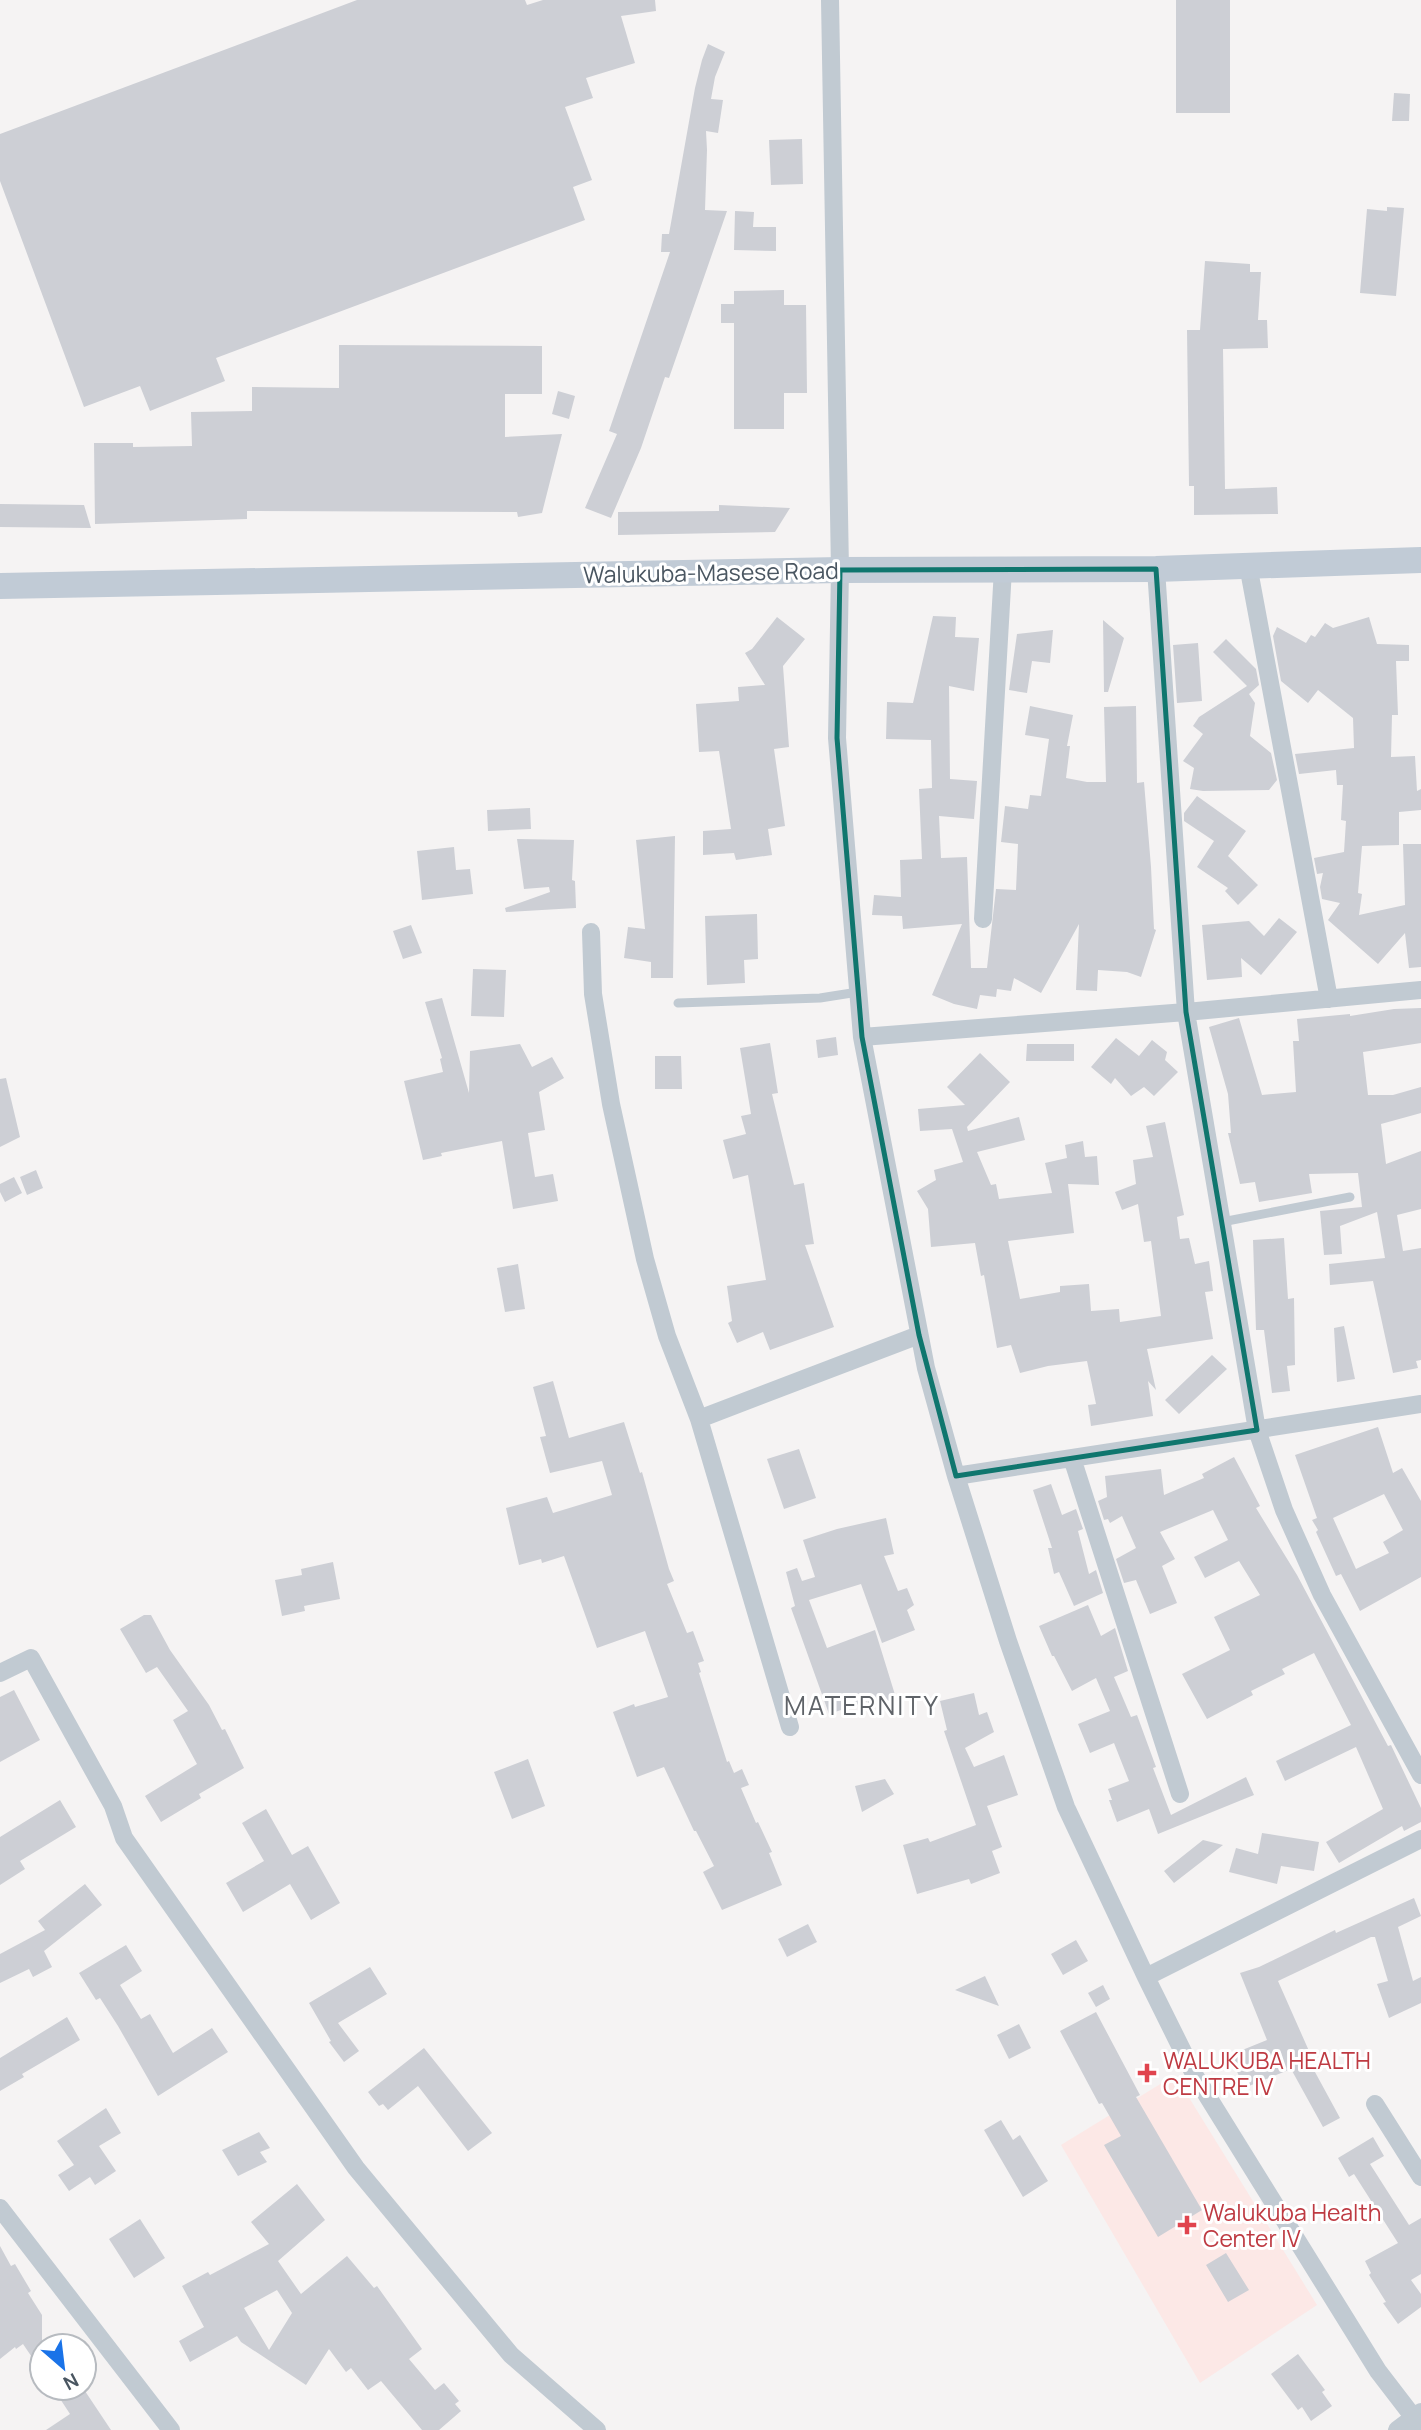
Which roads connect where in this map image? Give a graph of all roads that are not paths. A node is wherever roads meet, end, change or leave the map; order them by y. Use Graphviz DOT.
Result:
graph roads {
  1 [pos="830,0"];
  2 [pos="1421,561"];
  3 [pos="1248,565"];
  4 [pos="1003,569"];
  5 [pos="1156,569"];
  6 [pos="840,570"];
  7 [pos="0,586"];
  8 [pos="983,919"];
  9 [pos="591,932"];
  10 [pos="1421,990"];
  11 [pos="858,992"];
  12 [pos="1329,999"];
  13 [pos="678,1003"];
  14 [pos="1186,1012"];
  15 [pos="862,1037"];
  16 [pos="1350,1197"];
  17 [pos="1222,1222"];
  18 [pos="919,1335"];
  19 [pos="1421,1404"];
  20 [pos="699,1419"];
  21 [pos="1257,1430"];
  22 [pos="1072,1458"];
  23 [pos="956,1476"];
  24 [pos="0,1673"];
  25 [pos="790,1727"];
  26 [pos="1421,1775"];
  27 [pos="1180,1794"];
  28 [pos="1421,1839"];
  29 [pos="1146,1977"];
  30 [pos="1375,2104"];
  31 [pos="1421,2177"];
  32 [pos="0,2208"];
  33 [pos="1418,2419"];
  34 [pos="171,2430"];
  35 [pos="597,2430"];
  36 [pos="1397,2430"];
  1 -- 6 [label="street"];
  2 -- 3 [label="street, Walukuba-Masese Road"];
  3 -- 5 [label="street, Walukuba-Masese Road"];
  3 -- 12 [label="street"];
  4 -- 5 [label="street, Walukuba-Masese Road"];
  4 -- 6 [label="street, Walukuba-Masese Road"];
  4 -- 8 [label="street"];
  5 -- 14 [label="street"];
  6 -- 7 [label="street, Walukuba-Masese Road"];
  6 -- 11 [label="street"];
  9 -- 20 [label="street"];
  10 -- 12 [label="street"];
  11 -- 13 [label="lane"];
  11 -- 15 [label="street"];
  12 -- 14 [label="street"];
  14 -- 15 [label="street"];
  14 -- 17 [label="street"];
  15 -- 18 [label="street"];
  16 -- 17 [label="lane"];
  17 -- 21 [label="street"];
  18 -- 20 [label="street"];
  18 -- 23 [label="street"];
  19 -- 21 [label="street"];
  20 -- 25 [label="street"];
  21 -- 22 [label="street"];
  21 -- 26 [label="street"];
  22 -- 23 [label="street"];
  22 -- 27 [label="street"];
  23 -- 29 [label="street"];
  24 -- 35 [label="street"];
  28 -- 29 [label="street"];
  29 -- 33 [label="street"];
  30 -- 31 [label="street"];
  32 -- 34 [label="street"];
  33 -- 36 [label="street"];
}
